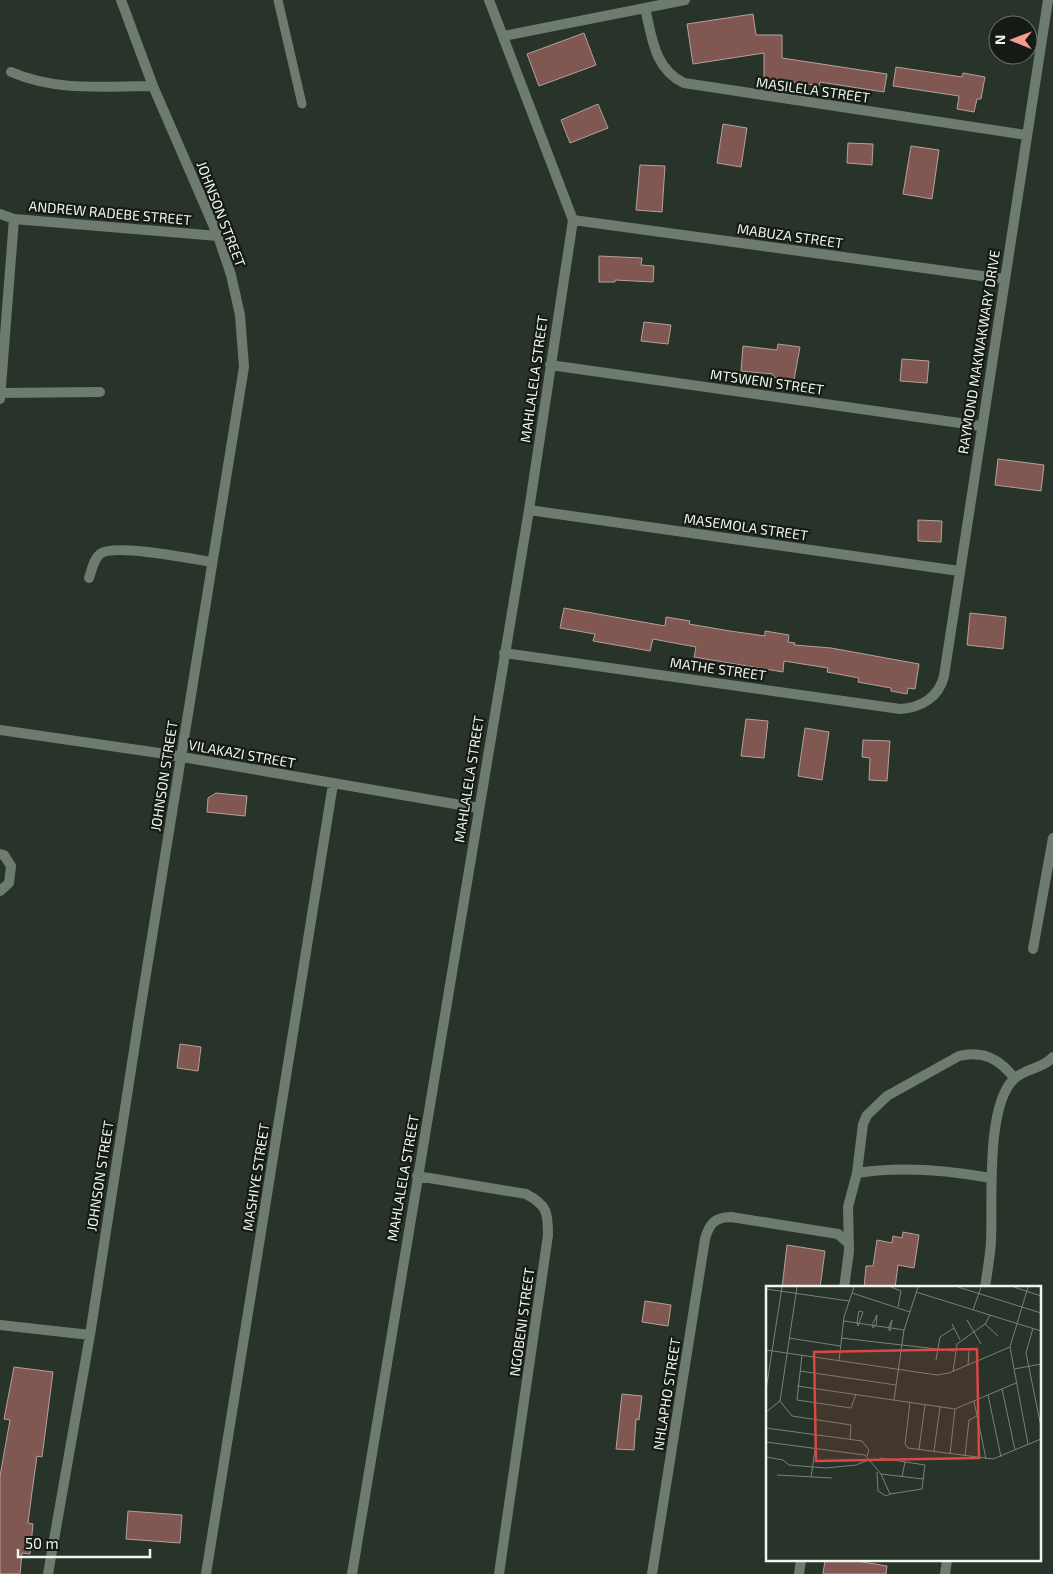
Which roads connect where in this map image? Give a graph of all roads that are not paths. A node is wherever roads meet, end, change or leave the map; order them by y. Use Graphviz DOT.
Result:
graph roads {
  1 [pos="121,0"];
  2 [pos="278,0"];
  3 [pos="489,0"];
  4 [pos="685,0"];
  5 [pos="1048,0"];
  6 [pos="645,8"];
  7 [pos="504,36"];
  8 [pos="12,72"];
  9 [pos="154,86"];
  10 [pos="302,104"];
  11 [pos="1026,135"];
  12 [pos="0,214"];
  13 [pos="14,219"];
  14 [pos="573,220"];
  15 [pos="218,236"];
  16 [pos="1004,279"];
  17 [pos="550,365"];
  18 [pos="100,392"];
  19 [pos="1,395"];
  20 [pos="981,426"];
  21 [pos="529,510"];
  22 [pos="212,562"];
  23 [pos="959,572"];
  24 [pos="89,578"];
  25 [pos="504,653"];
  26 [pos="926,702"];
  27 [pos="0,730"];
  28 [pos="181,757"];
  29 [pos="332,784"];
  30 [pos="478,808"];
  31 [pos="1053,838"];
  32 [pos="0,854"];
  33 [pos="0,891"];
  34 [pos="1033,949"];
  35 [pos="1051,1062"];
  36 [pos="1014,1078"];
  37 [pos="857,1173"];
  38 [pos="417,1176"];
  39 [pos="991,1178"];
  40 [pos="847,1242"];
  41 [pos="844,1286"];
  42 [pos="985,1286"];
  43 [pos="0,1325"];
  44 [pos="90,1335"];
  45 [pos="48,1574"];
  46 [pos="206,1574"];
  47 [pos="352,1574"];
  48 [pos="499,1574"];
  49 [pos="652,1574"];
  1 -- 9 [label="street, JOHNSON STREET"];
  2 -- 10 [label="lane"];
  3 -- 7 [label="street, MAHLALELA STREET"];
  4 -- 6 [label="street"];
  5 -- 11 [label="street, RAYMOND MAKWAKWARY DRIVE"];
  6 -- 7 [label="street"];
  6 -- 11 [label="street, MASILELA STREET"];
  7 -- 14 [label="street, MAHLALELA STREET"];
  8 -- 9 [label="street"];
  9 -- 15 [label="street, JOHNSON STREET"];
  11 -- 16 [label="street, RAYMOND MAKWAKWARY DRIVE"];
  12 -- 13 [label="street, ANDREW RADEBE STREET"];
  13 -- 15 [label="street, ANDREW RADEBE STREET"];
  13 -- 19 [label="street"];
  14 -- 16 [label="street, MABUZA STREET"];
  14 -- 17 [label="street, MAHLALELA STREET"];
  15 -- 22 [label="street, JOHNSON STREET"];
  16 -- 20 [label="street, RAYMOND MAKWAKWARY DRIVE"];
  17 -- 20 [label="street, MTSWENI STREET"];
  17 -- 21 [label="street, MAHLALELA STREET"];
  18 -- 19 [label="street"];
  20 -- 23 [label="street, RAYMOND MAKWAKWARY DRIVE"];
  21 -- 23 [label="street, MASEMOLA STREET"];
  21 -- 25 [label="street, MAHLALELA STREET"];
  22 -- 24 [label="street"];
  22 -- 28 [label="street, JOHNSON STREET"];
  23 -- 26 [label="street, RAYMOND MAKWAKWARY DRIVE"];
  25 -- 26 [label="street, MATHE STREET"];
  25 -- 30 [label="street, MAHLALELA STREET"];
  27 -- 28 [label="street, VILAKAZI STREET"];
  28 -- 29 [label="street, VILAKAZI STREET"];
  28 -- 44 [label="street, JOHNSON STREET"];
  29 -- 30 [label="street, VILAKAZI STREET"];
  29 -- 46 [label="street, MASHIYE STREET"];
  30 -- 38 [label="street, MAHLALELA STREET"];
  31 -- 34 [label="street"];
  32 -- 33 [label="street"];
  35 -- 36 [label="street"];
  36 -- 37 [label="street"];
  36 -- 39 [label="street"];
  37 -- 39 [label="street"];
  37 -- 40 [label="street"];
  38 -- 47 [label="street, MAHLALELA STREET"];
  38 -- 48 [label="street, NGOBENI STREET"];
  39 -- 42 [label="street"];
  40 -- 41 [label="street"];
  40 -- 49 [label="street, NHLAPHO STREET"];
  43 -- 44 [label="street"];
  44 -- 45 [label="street, JOHNSON STREET"];
}
